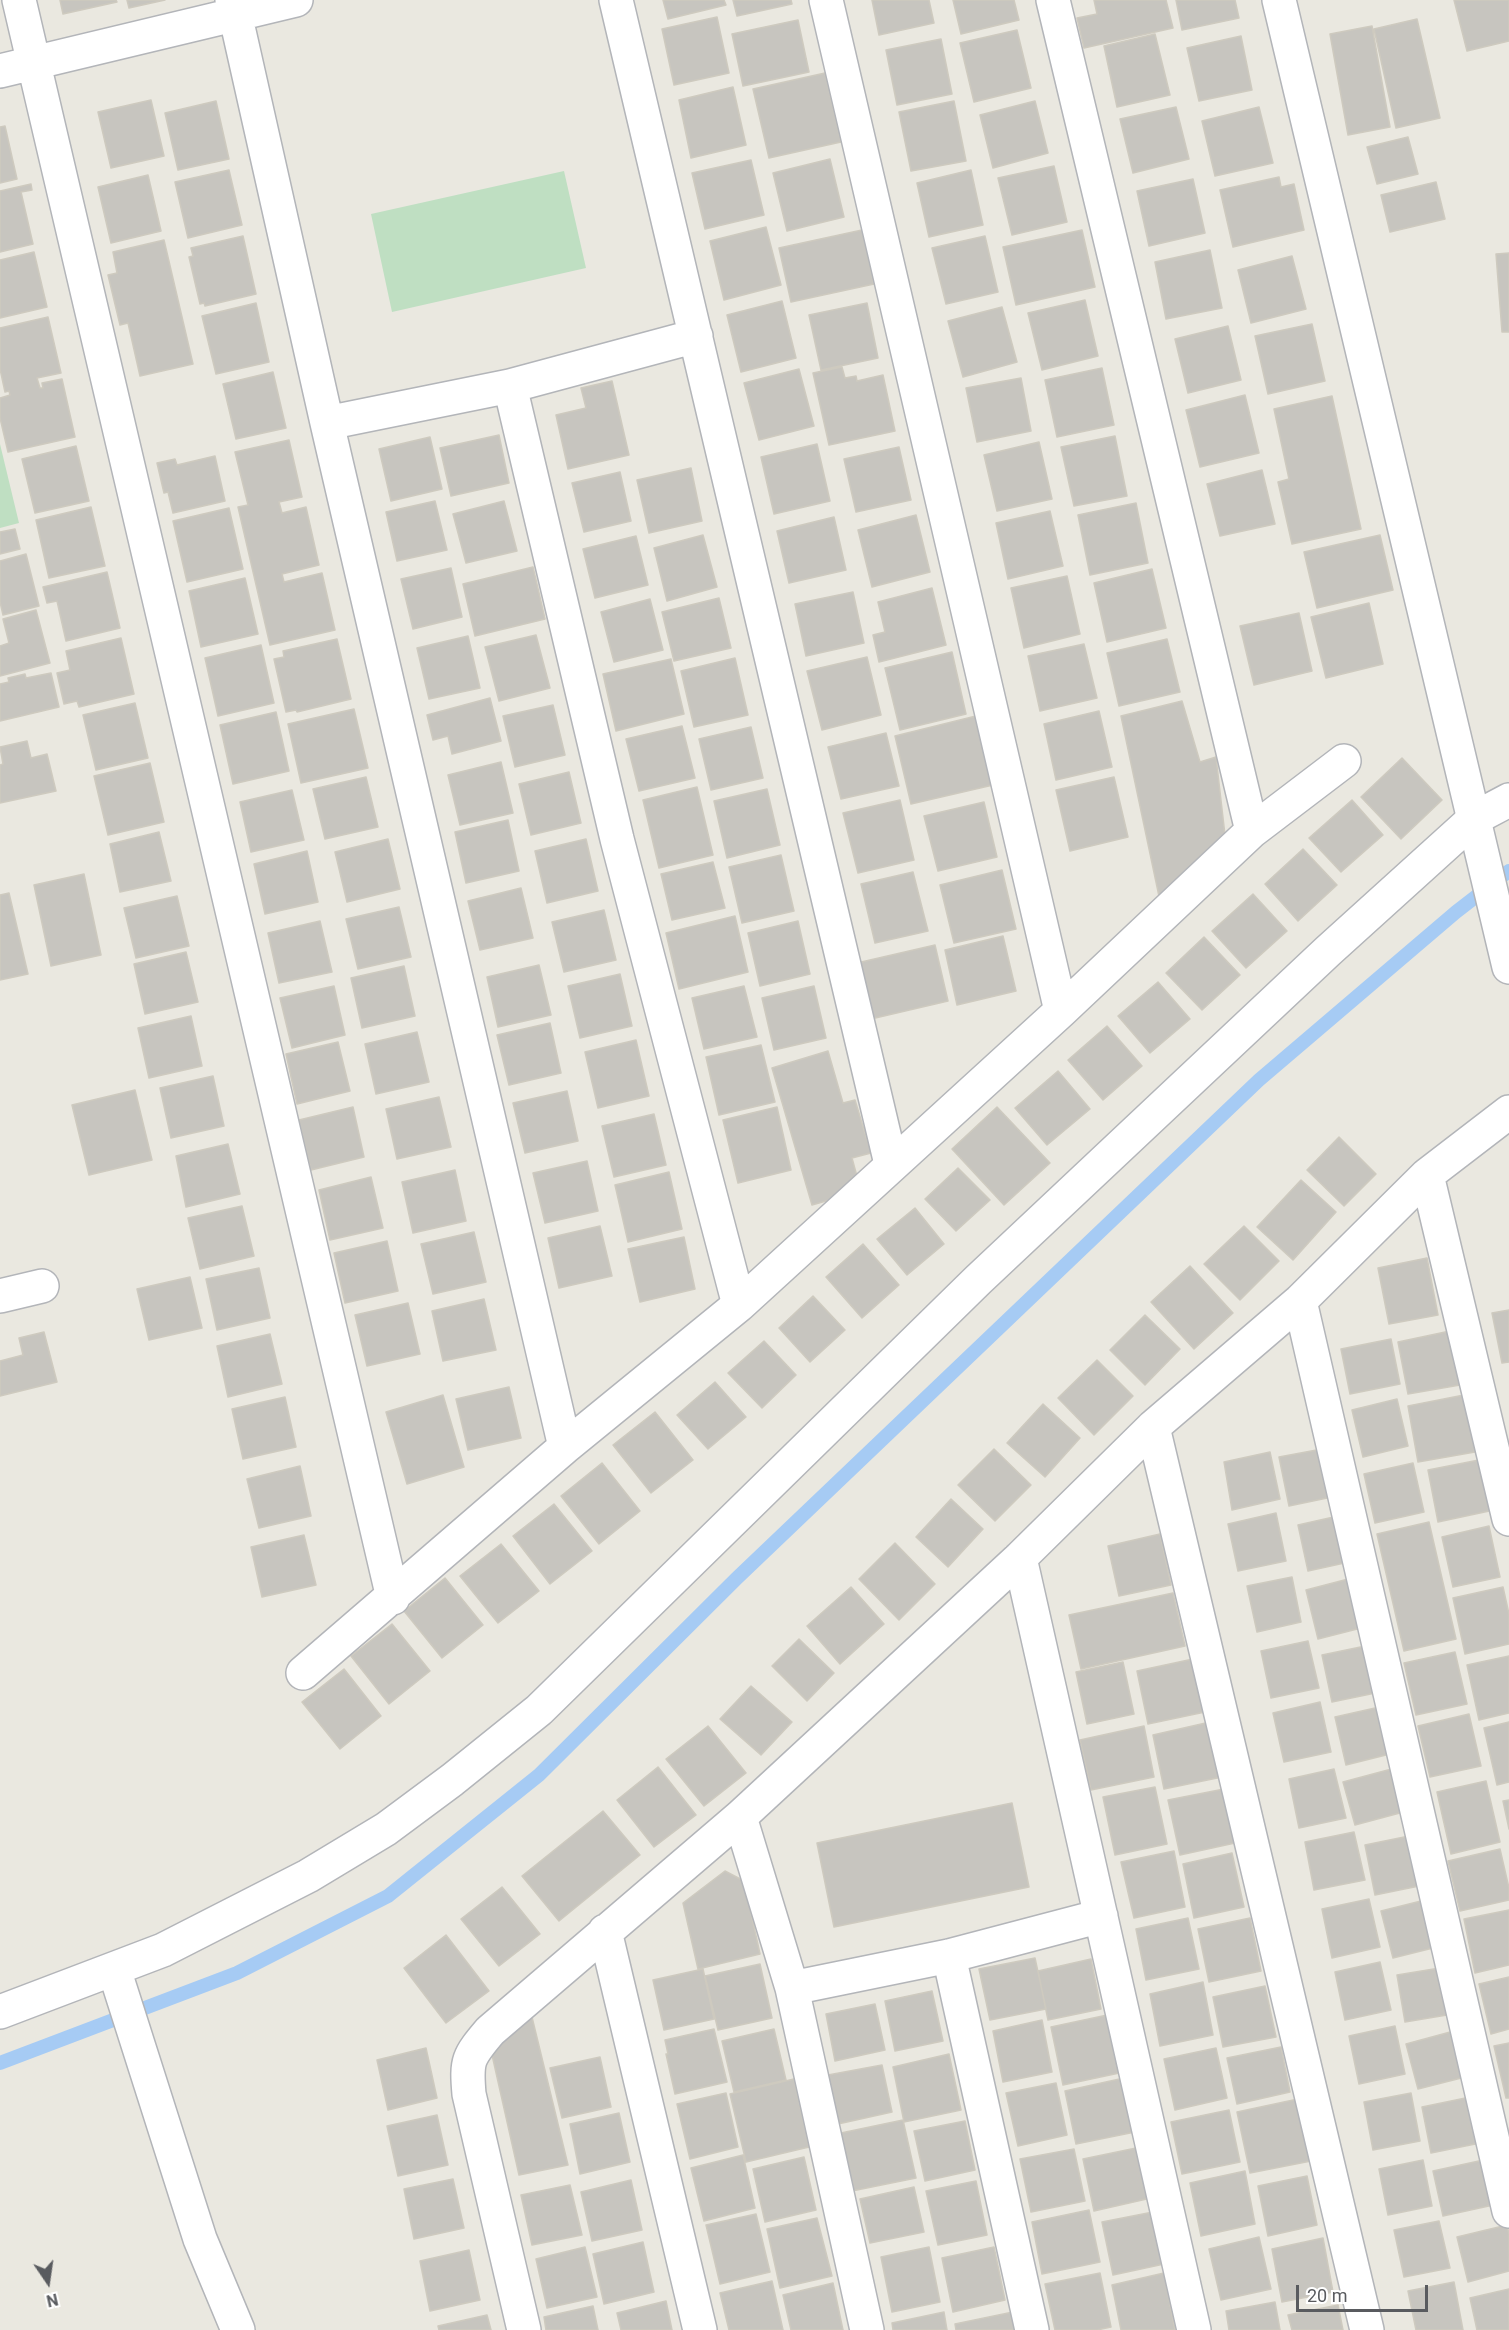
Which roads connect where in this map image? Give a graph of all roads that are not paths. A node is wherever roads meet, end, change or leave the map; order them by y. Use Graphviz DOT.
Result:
graph roads {
  1 [pos="19,0"];
  2 [pos="296,0"];
  3 [pos="616,0"];
  4 [pos="825,0"];
  5 [pos="1053,0"];
  6 [pos="1279,0"];
  7 [pos="233,7"];
  8 [pos="34,63"];
  9 [pos="0,70"];
  10 [pos="696,336"];
  11 [pos="510,386"];
  12 [pos="327,423"];
  13 [pos="1344,761"];
  14 [pos="1509,800"];
  15 [pos="1477,830"];
  16 [pos="1252,831"];
  17 [pos="1509,967"];
  18 [pos="1061,1011"];
  19 [pos="1509,1112"];
  20 [pos="891,1164"];
  21 [pos="1427,1175"];
  22 [pos="42,1286"];
  23 [pos="0,1296"];
  24 [pos="1300,1301"];
  25 [pos="739,1305"];
  26 [pos="1153,1427"];
  27 [pos="565,1447"];
  28 [pos="1509,1519"];
  29 [pos="1020,1558"];
  30 [pos="393,1598"];
  31 [pos="303,1673"];
  32 [pos="740,1817"];
  33 [pos="1101,1916"];
  34 [pos="605,1931"];
  35 [pos="949,1956"];
  36 [pos="114,1969"];
  37 [pos="792,1988"];
  38 [pos="0,2012"];
  39 [pos="1509,2211"];
  40 [pos="238,2330"];
  41 [pos="524,2330"];
  42 [pos="700,2330"];
  43 [pos="867,2330"];
  44 [pos="1032,2330"];
  45 [pos="1194,2330"];
  46 [pos="1367,2330"];
  1 -- 8 [label="street"];
  2 -- 7 [label="street"];
  3 -- 10 [label="street"];
  4 -- 18 [label="street"];
  5 -- 16 [label="street"];
  6 -- 15 [label="street"];
  7 -- 8 [label="street"];
  7 -- 12 [label="street"];
  8 -- 9 [label="street"];
  8 -- 30 [label="street"];
  10 -- 11 [label="street"];
  10 -- 20 [label="street"];
  11 -- 12 [label="street"];
  11 -- 25 [label="street"];
  12 -- 27 [label="street"];
  13 -- 16 [label="street"];
  14 -- 15 [label="street"];
  15 -- 17 [label="street"];
  15 -- 36 [label="street"];
  16 -- 18 [label="street"];
  18 -- 20 [label="street"];
  19 -- 21 [label="street"];
  20 -- 25 [label="street"];
  21 -- 24 [label="street"];
  21 -- 28 [label="street"];
  22 -- 23 [label="street"];
  24 -- 26 [label="street"];
  24 -- 39 [label="street"];
  25 -- 27 [label="street"];
  26 -- 29 [label="street"];
  26 -- 46 [label="street"];
  27 -- 30 [label="street"];
  29 -- 32 [label="street"];
  29 -- 33 [label="street"];
  30 -- 31 [label="street"];
  32 -- 34 [label="street"];
  32 -- 37 [label="street"];
  33 -- 35 [label="street"];
  33 -- 45 [label="street"];
  34 -- 41 [label="street"];
  34 -- 42 [label="street"];
  35 -- 37 [label="street"];
  35 -- 44 [label="street"];
  36 -- 38 [label="street"];
  36 -- 40 [label="street"];
  37 -- 43 [label="street"];
}
